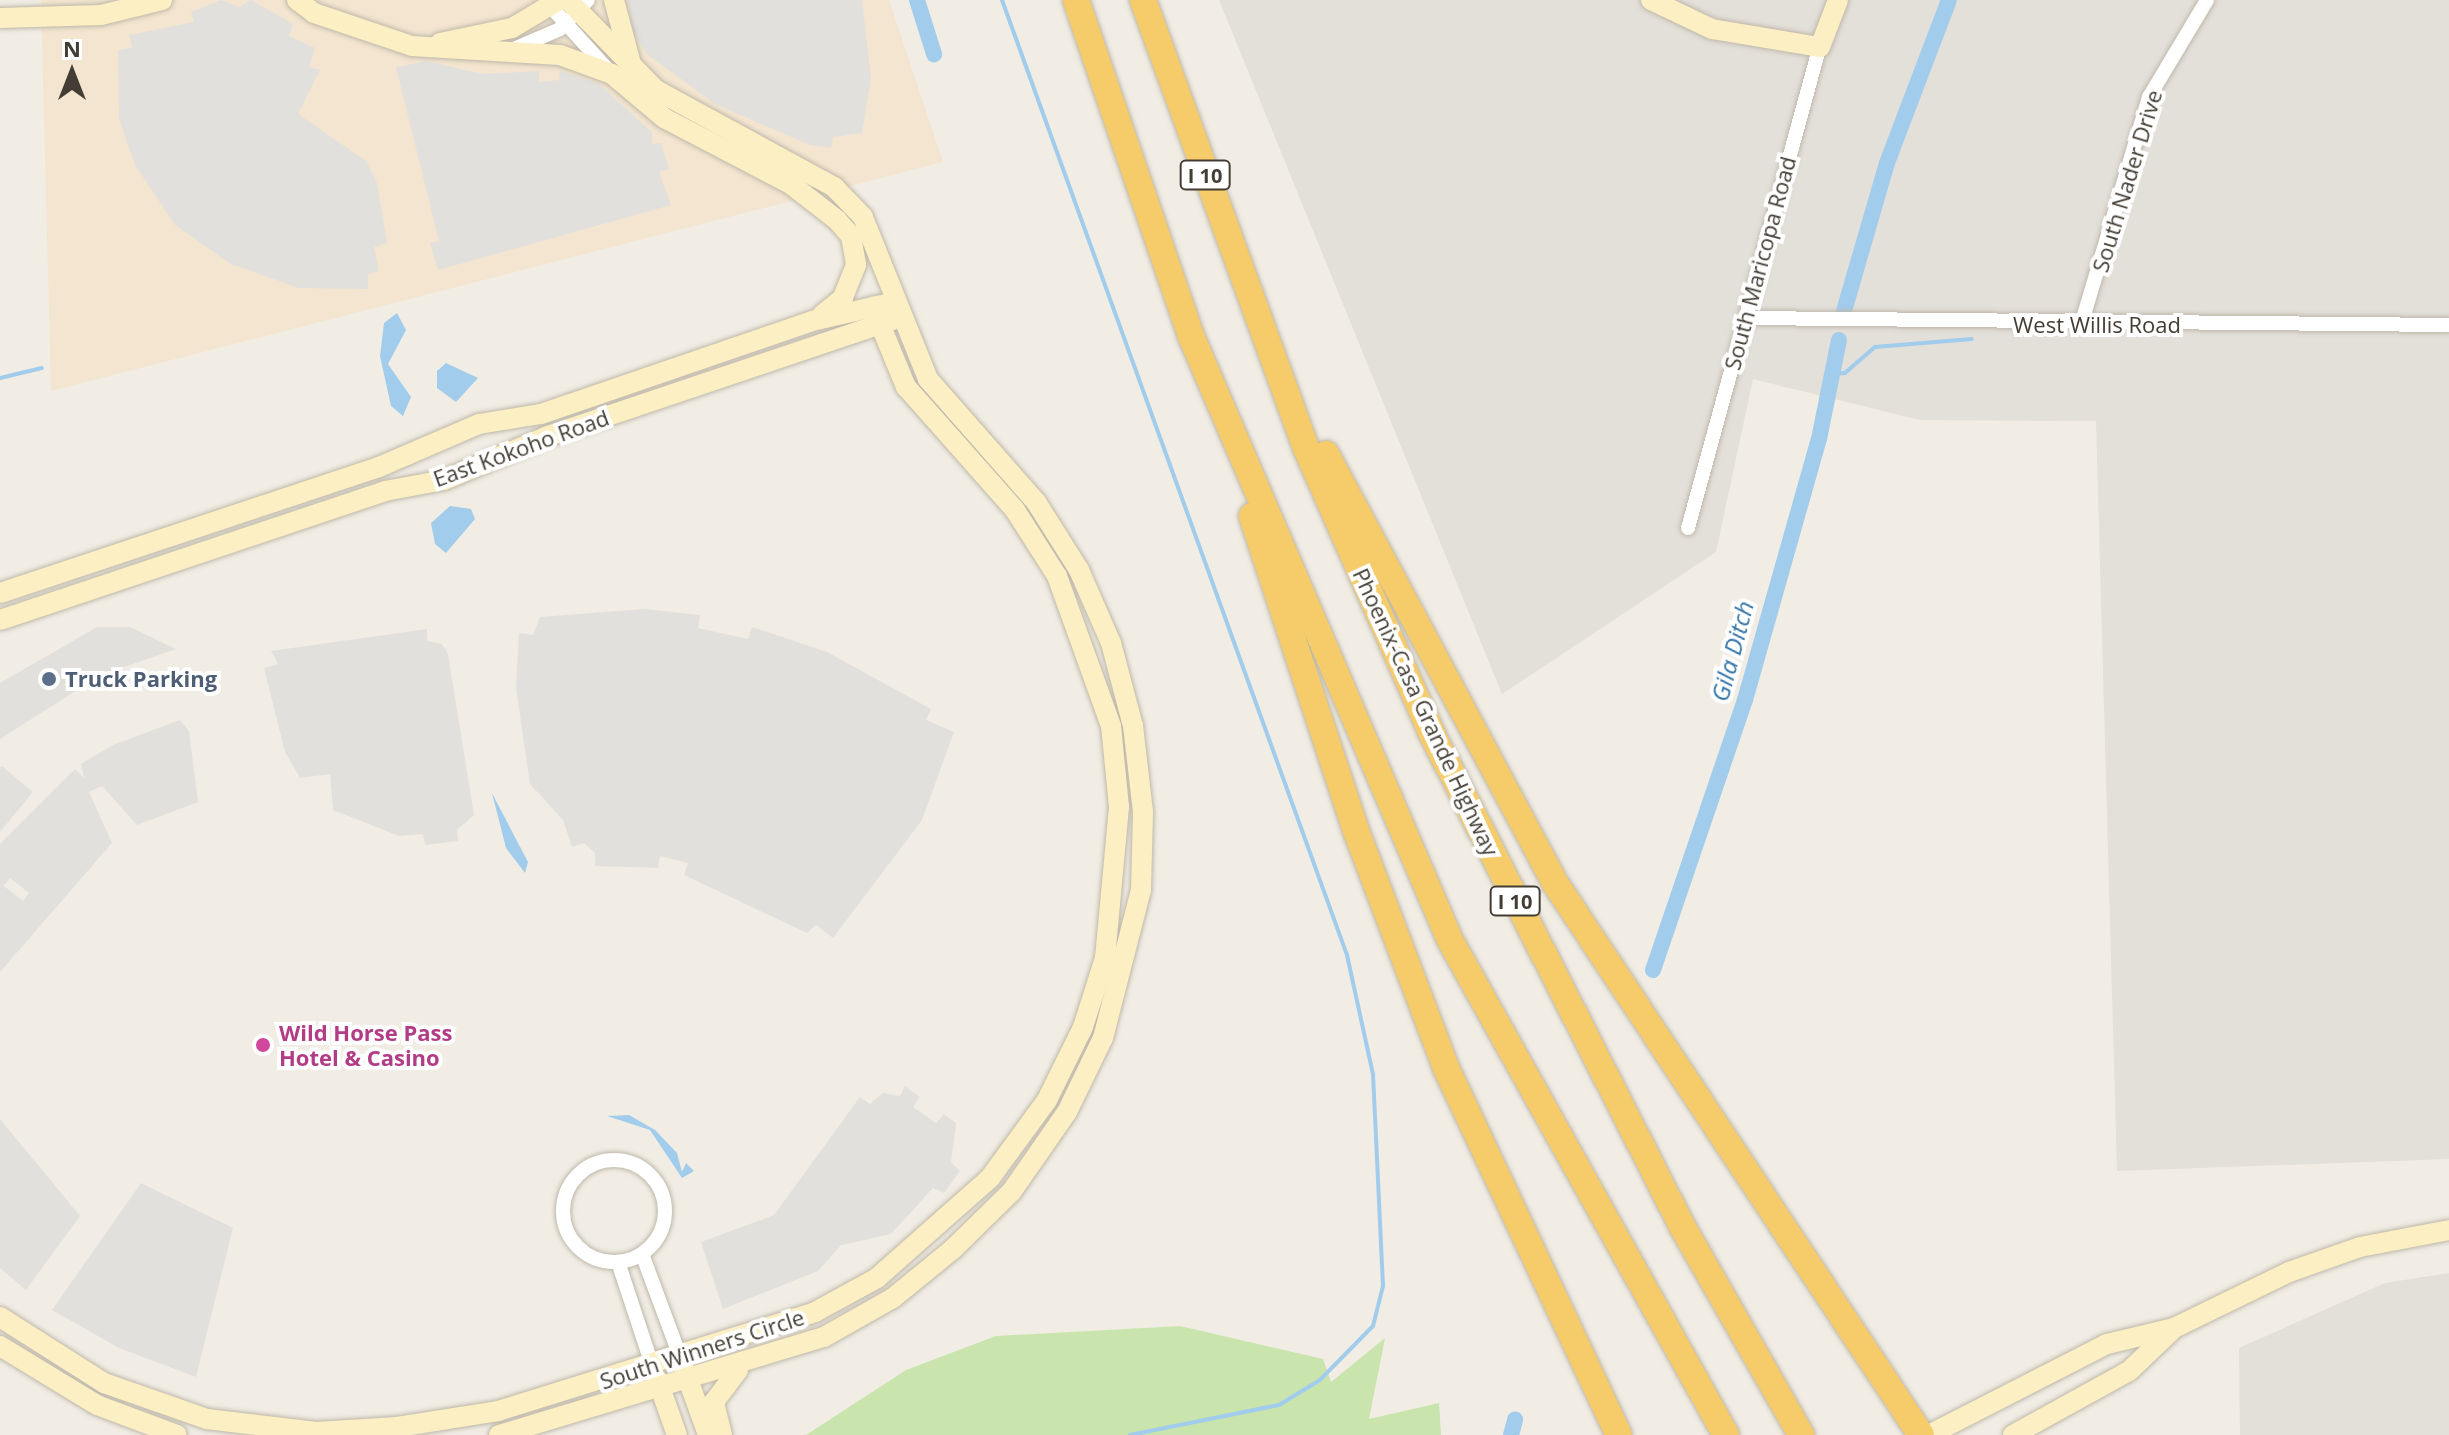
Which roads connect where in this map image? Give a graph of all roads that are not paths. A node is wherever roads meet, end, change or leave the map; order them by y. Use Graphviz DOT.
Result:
graph roads {
  1 [pos="162,0"];
  2 [pos="298,0"];
  3 [pos="321,0"];
  4 [pos="614,0"];
  5 [pos="1076,0"];
  6 [pos="1143,0"];
  7 [pos="1651,0"];
  8 [pos="1838,0"];
  9 [pos="2207,0"];
  10 [pos="569,7"];
  11 [pos="0,18"];
  12 [pos="336,20"];
  13 [pos="412,46"];
  14 [pos="1820,47"];
  15 [pos="495,56"];
  16 [pos="612,74"];
  17 [pos="656,90"];
  18 [pos="900,309"];
  19 [pos="876,316"];
  20 [pos="1745,318"];
  21 [pos="812,321"];
  22 [pos="2081,325"];
  23 [pos="2449,325"];
  24 [pos="1192,338"];
  25 [pos="1270,349"];
  26 [pos="530,415"];
  27 [pos="537,440"];
  28 [pos="195,528"];
  29 [pos="1688,528"];
  30 [pos="203,551"];
  31 [pos="0,593"];
  32 [pos="0,620"];
  33 [pos="1123,689"];
  34 [pos="1101,694"];
  35 [pos="1019,1139"];
  36 [pos="1039,1153"];
  37 [pos="2449,1230"];
  38 [pos="642,1254"];
  39 [pos="618,1262"];
  40 [pos="0,1317"];
  41 [pos="2174,1328"];
  42 [pos="0,1346"];
  43 [pos="681,1359"];
  44 [pos="741,1367"];
  45 [pos="653,1368"];
  46 [pos="689,1382"];
  47 [pos="661,1390"];
  48 [pos="1613,1427"];
  49 [pos="433,1428"];
  50 [pos="409,1430"];
  51 [pos="177,1435"];
  52 [pos="499,1435"];
  53 [pos="677,1435"];
  54 [pos="708,1435"];
  55 [pos="722,1435"];
  56 [pos="1726,1435"];
  57 [pos="1801,1435"];
  58 [pos="1921,1435"];
  59 [pos="1929,1435"];
  60 [pos="2013,1435"];
  1 -- 11 [label="street"];
  2 -- 12 [label="street"];
  3 -- 12 [label="street"];
  4 -- 17 [label="street"];
  5 -- 24 [label="highway, I 10"];
  6 -- 25 [label="highway, Phoenix-Casa Grande Highway / I 10"];
  7 -- 14 [label="street"];
  8 -- 14 [label="street, South Maricopa Road"];
  9 -- 22 [label="street, South Nader Drive"];
  10 -- 13 [label="street"];
  10 -- 15 [label="street"];
  10 -- 16 [label="street"];
  10 -- 17 [label="street, South Winners Circle"];
  12 -- 13 [label="street"];
  13 -- 15 [label="street"];
  14 -- 20 [label="street, South Maricopa Road"];
  15 -- 16 [label="street"];
  16 -- 21 [label="street"];
  17 -- 18 [label="street, South Winners Circle"];
  18 -- 19 [label="street, East Kokoho Road"];
  18 -- 33 [label="street, South Winners Circle"];
  19 -- 21 [label="street, East Kokoho Road"];
  19 -- 27 [label="street, East Kokoho Road"];
  19 -- 34 [label="street, South Winners Circle"];
  20 -- 22 [label="street, West Willis Road"];
  20 -- 29 [label="street, South Maricopa Road"];
  21 -- 26 [label="street, East Kokoho Road"];
  22 -- 23 [label="street, West Willis Road"];
  24 -- 48 [label="highway"];
  24 -- 56 [label="highway, I 10"];
  25 -- 57 [label="highway, Phoenix-Casa Grande Highway / I 10"];
  25 -- 58 [label="highway"];
  26 -- 27 [label="street"];
  26 -- 28 [label="street, East Kokoho Road"];
  27 -- 30 [label="street, East Kokoho Road"];
  28 -- 30 [label="street"];
  28 -- 31 [label="street, East Kokoho Road"];
  30 -- 32 [label="street, East Kokoho Road"];
  33 -- 34 [label="street"];
  33 -- 36 [label="street, South Winners Circle"];
  34 -- 35 [label="street, South Winners Circle"];
  35 -- 36 [label="street"];
  35 -- 43 [label="street, South Winners Circle"];
  36 -- 44 [label="street, South Winners Circle"];
  37 -- 41 [label="street"];
  38 -- 39 [label="street"];
  38 -- 39 [label="street"];
  38 -- 43 [label="street"];
  39 -- 45 [label="street"];
  40 -- 50 [label="street, South Winners Circle"];
  41 -- 59 [label="street"];
  41 -- 60 [label="street"];
  42 -- 51 [label="street"];
  43 -- 45 [label="street, South Winners Circle"];
  43 -- 46 [label="street"];
  44 -- 46 [label="street, South Winners Circle"];
  44 -- 55 [label="street"];
  45 -- 47 [label="street"];
  45 -- 49 [label="street, South Winners Circle"];
  46 -- 47 [label="street, South Winners Circle"];
  46 -- 54 [label="street"];
  47 -- 52 [label="street, South Winners Circle"];
  47 -- 53 [label="street"];
  49 -- 50 [label="street, South Winners Circle"];
}
